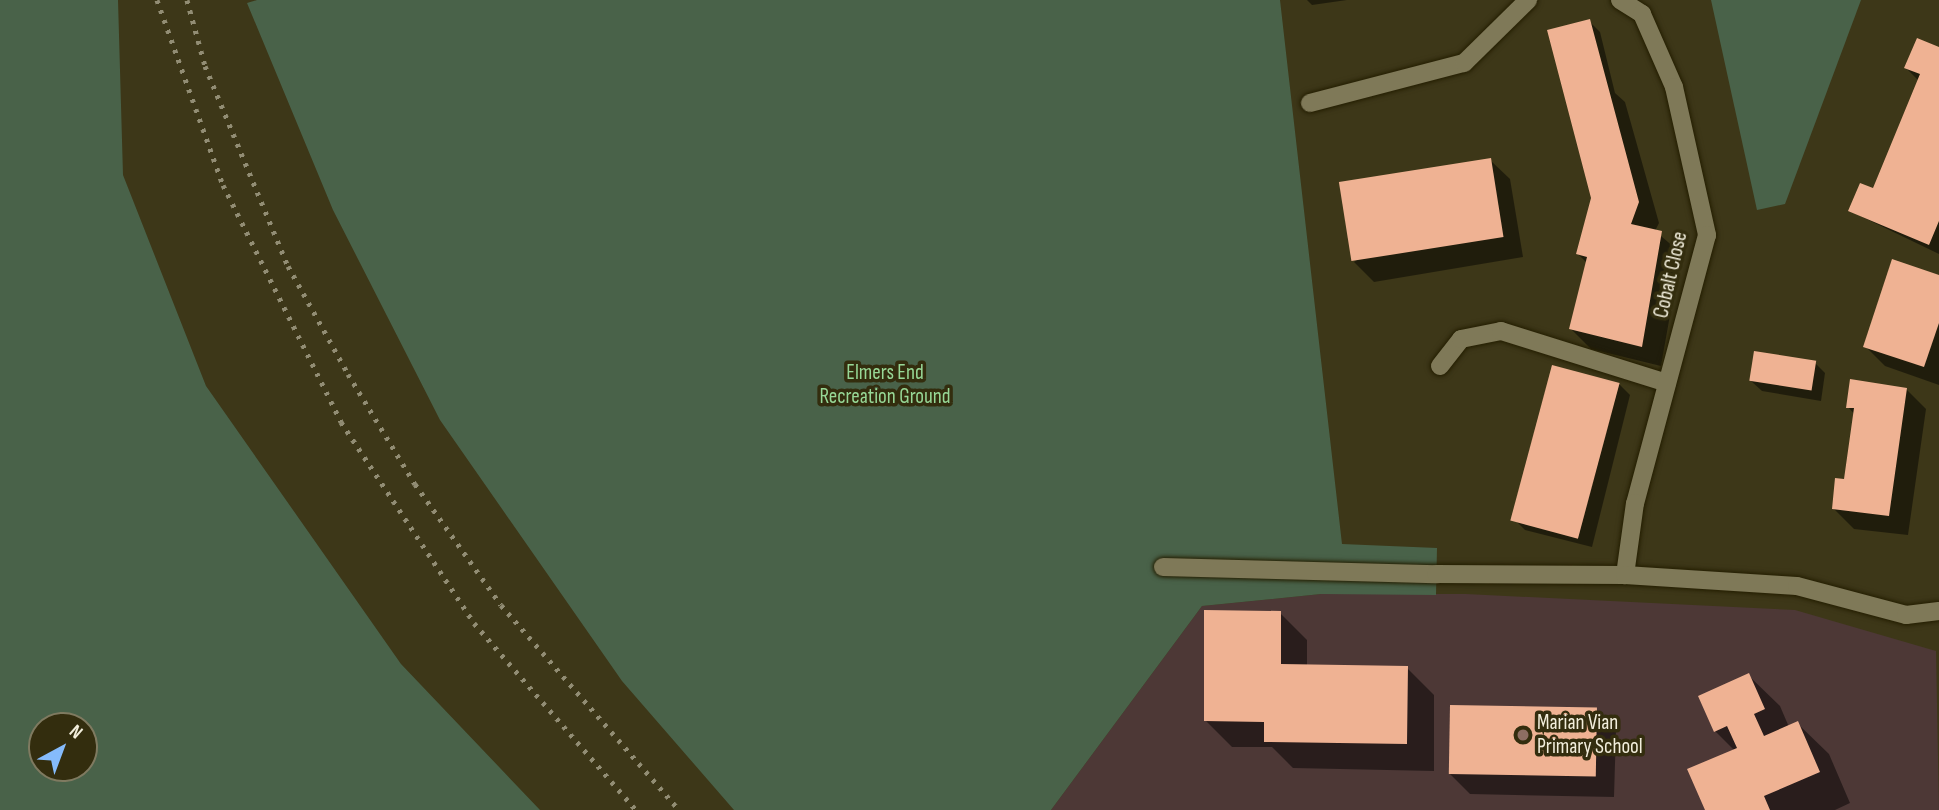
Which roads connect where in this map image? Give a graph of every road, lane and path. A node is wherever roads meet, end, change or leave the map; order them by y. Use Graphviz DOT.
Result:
graph roads {
  1 [pos="1528,0"];
  2 [pos="1620,0"];
  3 [pos="1505,8"];
  4 [pos="1310,103"];
  5 [pos="1440,366"];
  6 [pos="1667,383"];
  7 [pos="1164,567"];
  8 [pos="1625,575"];
  9 [pos="1939,611"];
  1 -- 3 [label="street"];
  2 -- 6 [label="street, Cobalt Close"];
  3 -- 4 [label="street"];
  5 -- 6 [label="street"];
  6 -- 8 [label="street, Cobalt Close"];
  7 -- 8 [label="street"];
  8 -- 9 [label="street"];
}
